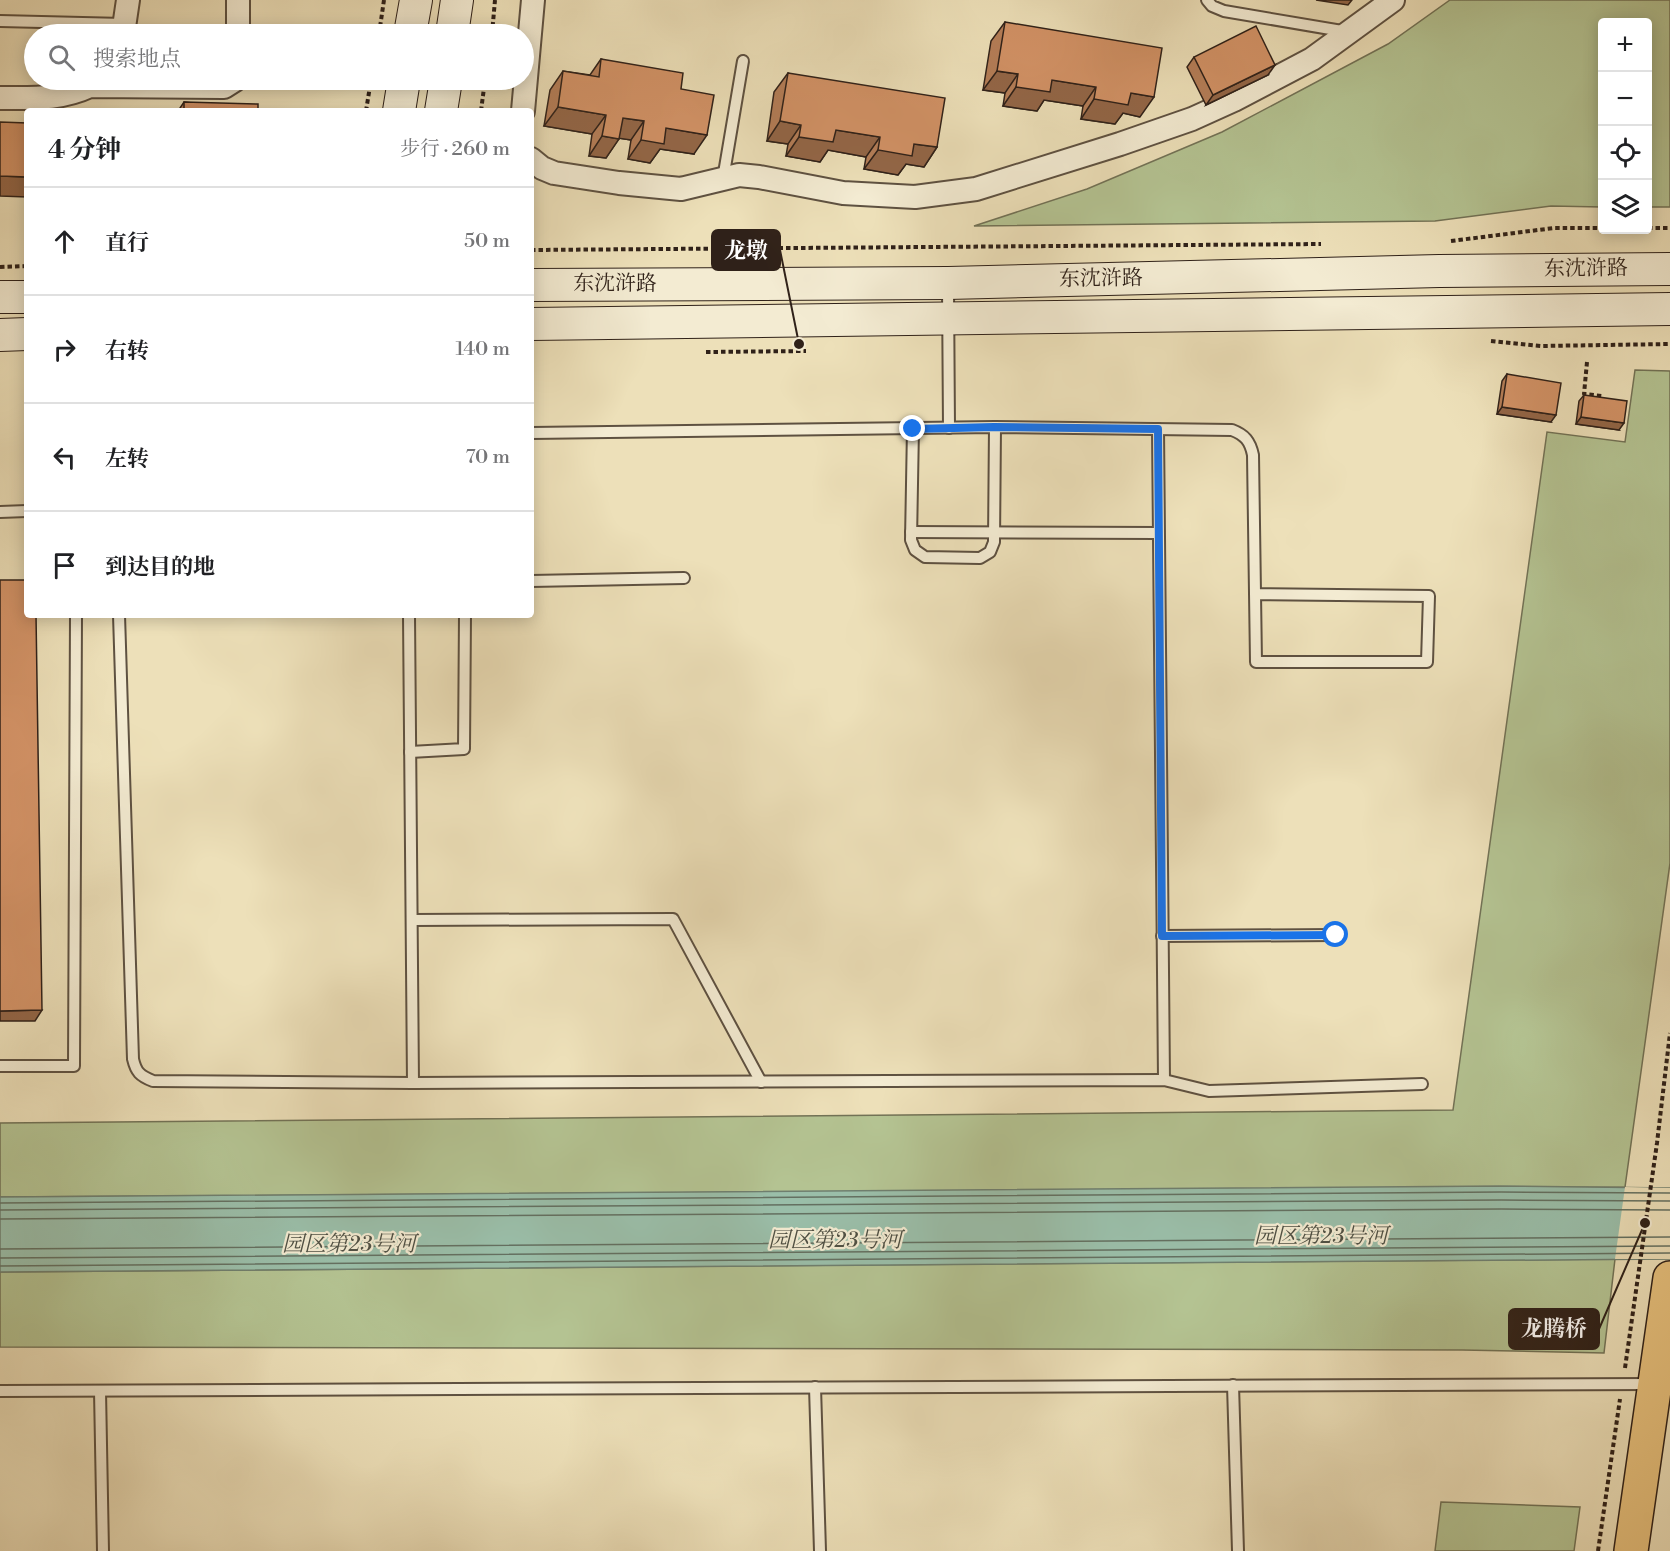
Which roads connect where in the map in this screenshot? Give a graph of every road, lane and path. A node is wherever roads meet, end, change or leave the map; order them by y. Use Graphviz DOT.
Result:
graph roads {
  1 [pos="128,0"];
  2 [pos="238,0"];
  3 [pos="384,0"];
  4 [pos="416,0"];
  5 [pos="457,0"];
  6 [pos="495,0"];
  7 [pos="533,0"];
  8 [pos="1207,0"];
  9 [pos="1394,0"];
  10 [pos="0,21"];
  11 [pos="46,24"];
  12 [pos="124,24"];
  13 [pos="238,24"];
  14 [pos="380,24"];
  15 [pos="412,24"];
  16 [pos="453,24"];
  17 [pos="493,24"];
  18 [pos="531,24"];
  19 [pos="1349,32"];
  20 [pos="743,61"];
  21 [pos="82,90"];
  22 [pos="369,90"];
  23 [pos="402,90"];
  24 [pos="444,90"];
  25 [pos="484,90"];
  26 [pos="525,90"];
  27 [pos="0,98"];
  28 [pos="366,108"];
  29 [pos="399,108"];
  30 [pos="441,108"];
  31 [pos="481,108"];
  32 [pos="523,108"];
  33 [pos="534,161"];
  34 [pos="723,179"];
  35 [pos="1598,228"];
  36 [pos="1652,228"];
  37 [pos="1670,228"];
  38 [pos="1450,241"];
  39 [pos="1330,244"];
  40 [pos="534,250"];
  41 [pos="24,266"];
  42 [pos="0,267"];
  43 [pos="1670,268"];
  44 [pos="948,283"];
  45 [pos="534,285"];
  46 [pos="0,297"];
  47 [pos="24,297"];
  48 [pos="1670,309"];
  49 [pos="948,319"];
  50 [pos="534,324"];
  51 [pos="24,334"];
  52 [pos="0,335"];
  53 [pos="1587,362"];
  54 [pos="1601,405"];
  55 [pos="994,427"];
  56 [pos="949,428"];
  57 [pos="913,429"];
  58 [pos="1158,429"];
  59 [pos="534,433"];
  60 [pos="24,511"];
  61 [pos="0,512"];
  62 [pos="911,532"];
  63 [pos="995,532"];
  64 [pos="1158,533"];
  65 [pos="684,578"];
  66 [pos="534,581"];
  67 [pos="1255,594"];
  68 [pos="76,618"];
  69 [pos="119,618"];
  70 [pos="409,618"];
  71 [pos="465,618"];
  72 [pos="410,752"];
  73 [pos="412,920"];
  74 [pos="1336,935"];
  75 [pos="1162,936"];
  76 [pos="1670,1033"];
  77 [pos="0,1066"];
  78 [pos="1164,1080"];
  79 [pos="761,1082"];
  80 [pos="413,1083"];
  81 [pos="1422,1084"];
  82 [pos="1670,1278"];
  83 [pos="1622,1383"];
  84 [pos="1655,1384"];
  85 [pos="1233,1385"];
  86 [pos="815,1387"];
  87 [pos="0,1391"];
  88 [pos="100,1391"];
  89 [pos="103,1551"];
  90 [pos="820,1551"];
  91 [pos="1238,1551"];
  92 [pos="1598,1551"];
  93 [pos="1631,1551"];
  1 -- 12 [label="street"];
  2 -- 13 [label="street"];
  3 -- 14 [label="path"];
  4 -- 15 [label="main road"];
  5 -- 16 [label="main road"];
  6 -- 17 [label="path"];
  7 -- 18 [label="street"];
  8 -- 19 [label="lane"];
  9 -- 19 [label="street"];
  10 -- 11 [label="lane"];
  19 -- 34 [label="street"];
  20 -- 34 [label="lane"];
  21 -- 27 [label="street"];
  22 -- 28 [label="path"];
  23 -- 29 [label="main road"];
  24 -- 30 [label="main road"];
  25 -- 31 [label="path"];
  26 -- 32 [label="street"];
  33 -- 34 [label="street"];
  35 -- 38 [label="path"];
  36 -- 37 [label="path"];
  39 -- 40 [label="path"];
  41 -- 42 [label="path"];
  43 -- 44 [label="main road, 东沈浒路"];
  44 -- 45 [label="main road, 东沈浒路"];
  44 -- 49 [label="lane"];
  46 -- 47 [label="main road"];
  48 -- 49 [label="main road, 东沈浒路"];
  49 -- 50 [label="main road, 东沈浒路"];
  49 -- 56 [label="lane"];
  51 -- 52 [label="main road"];
  53 -- 54 [label="path"];
  55 -- 56 [label="lane"];
  55 -- 58 [label="lane"];
  55 -- 63 [label="lane"];
  56 -- 57 [label="lane"];
  57 -- 59 [label="lane"];
  57 -- 62 [label="lane"];
  58 -- 64 [label="lane"];
  58 -- 67 [label="lane"];
  60 -- 61 [label="lane"];
  62 -- 63 [label="lane"];
  62 -- 63 [label="lane"];
  63 -- 64 [label="lane"];
  64 -- 75 [label="lane"];
  65 -- 66 [label="lane"];
  67 -- 67 [label="lane"];
  68 -- 77 [label="lane"];
  69 -- 80 [label="lane"];
  70 -- 72 [label="lane"];
  71 -- 72 [label="lane"];
  72 -- 73 [label="lane"];
  73 -- 79 [label="lane"];
  73 -- 80 [label="lane"];
  74 -- 75 [label="lane"];
  75 -- 78 [label="lane"];
  76 -- 83 [label="path"];
  78 -- 79 [label="lane"];
  78 -- 81 [label="lane"];
  79 -- 80 [label="lane"];
  82 -- 84 [label="main road"];
  83 -- 84 [label="lane"];
  83 -- 85 [label="lane"];
  83 -- 92 [label="path"];
  84 -- 93 [label="main road"];
  85 -- 86 [label="lane"];
  85 -- 91 [label="lane"];
  86 -- 88 [label="lane"];
  86 -- 90 [label="lane"];
  87 -- 88 [label="lane"];
  88 -- 89 [label="lane"];
}
